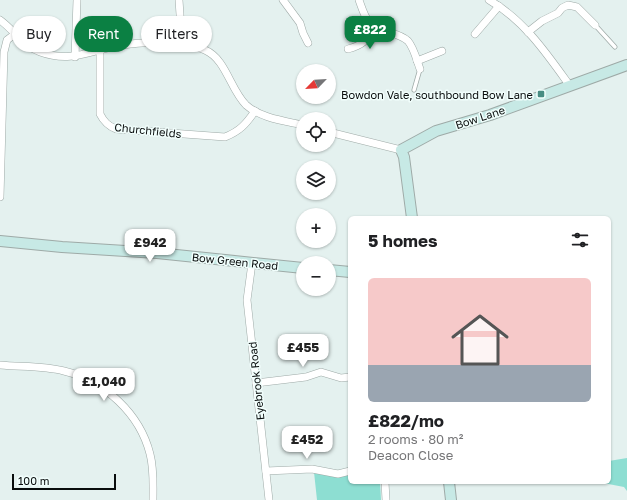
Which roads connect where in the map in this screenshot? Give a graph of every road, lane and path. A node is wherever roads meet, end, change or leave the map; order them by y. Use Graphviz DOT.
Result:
graph roads {
  1 [pos="77,0"];
  2 [pos="179,0"];
  3 [pos="284,0"];
  4 [pos="359,0"];
  5 [pos="489,0"];
  6 [pos="499,6"];
  7 [pos="180,16"];
  8 [pos="0,20"];
  9 [pos="595,26"];
  10 [pos="376,28"];
  11 [pos="12,30"];
  12 [pos="528,32"];
  13 [pos="475,34"];
  14 [pos="12,37"];
  15 [pos="308,43"];
  16 [pos="614,47"];
  17 [pos="348,49"];
  18 [pos="442,51"];
  19 [pos="40,52"];
  20 [pos="93,52"];
  21 [pos="100,52"];
  22 [pos="208,52"];
  23 [pos="75,57"];
  24 [pos="417,60"];
  25 [pos="627,65"];
  26 [pos="420,70"];
  27 [pos="570,86"];
  28 [pos="414,90"];
  29 [pos="1,91"];
  30 [pos="255,111"];
  31 [pos="296,123"];
  32 [pos="336,134"];
  33 [pos="401,150"];
  34 [pos="0,197"];
  35 [pos="412,216"];
  36 [pos="0,241"];
  37 [pos="252,263"];
  38 [pos="296,267"];
  39 [pos="336,271"];
  40 [pos="348,272"];
  41 [pos="0,366"];
  42 [pos="348,377"];
  43 [pos="256,383"];
  44 [pos="266,471"];
  45 [pos="348,472"];
  46 [pos="385,484"];
  47 [pos="449,484"];
  48 [pos="153,500"];
  49 [pos="269,500"];
  50 [pos="386,500"];
  51 [pos="451,500"];
  1 -- 23 [label="street"];
  2 -- 7 [label="street"];
  3 -- 15 [label="street"];
  4 -- 10 [label="street"];
  5 -- 6 [label="street"];
  6 -- 12 [label="street"];
  6 -- 13 [label="street"];
  8 -- 11 [label="street"];
  9 -- 12 [label="street"];
  9 -- 16 [label="lane"];
  10 -- 17 [label="street"];
  10 -- 24 [label="street"];
  12 -- 27 [label="street"];
  14 -- 29 [label="street"];
  18 -- 24 [label="street"];
  19 -- 23 [label="street"];
  20 -- 23 [label="street"];
  21 -- 30 [label="street, Churchfields"];
  22 -- 30 [label="street"];
  24 -- 26 [label="street"];
  25 -- 27 [label="main road, Bow Lane"];
  26 -- 28 [label="lane"];
  27 -- 33 [label="main road, Bow Lane"];
  29 -- 34 [label="street"];
  30 -- 31 [label="street"];
  32 -- 33 [label="street"];
  33 -- 35 [label="main road"];
  36 -- 37 [label="main road, Bow Green Road"];
  37 -- 38 [label="main road, Bow Green Road"];
  37 -- 43 [label="street, Eyebrook Road"];
  39 -- 40 [label="main road"];
  41 -- 48 [label="street"];
  42 -- 43 [label="street"];
  43 -- 44 [label="street, Eyebrook Road"];
  44 -- 45 [label="street"];
  44 -- 49 [label="street, Eyebrook Road"];
  46 -- 50 [label="street"];
  47 -- 51 [label="main road"];
}
